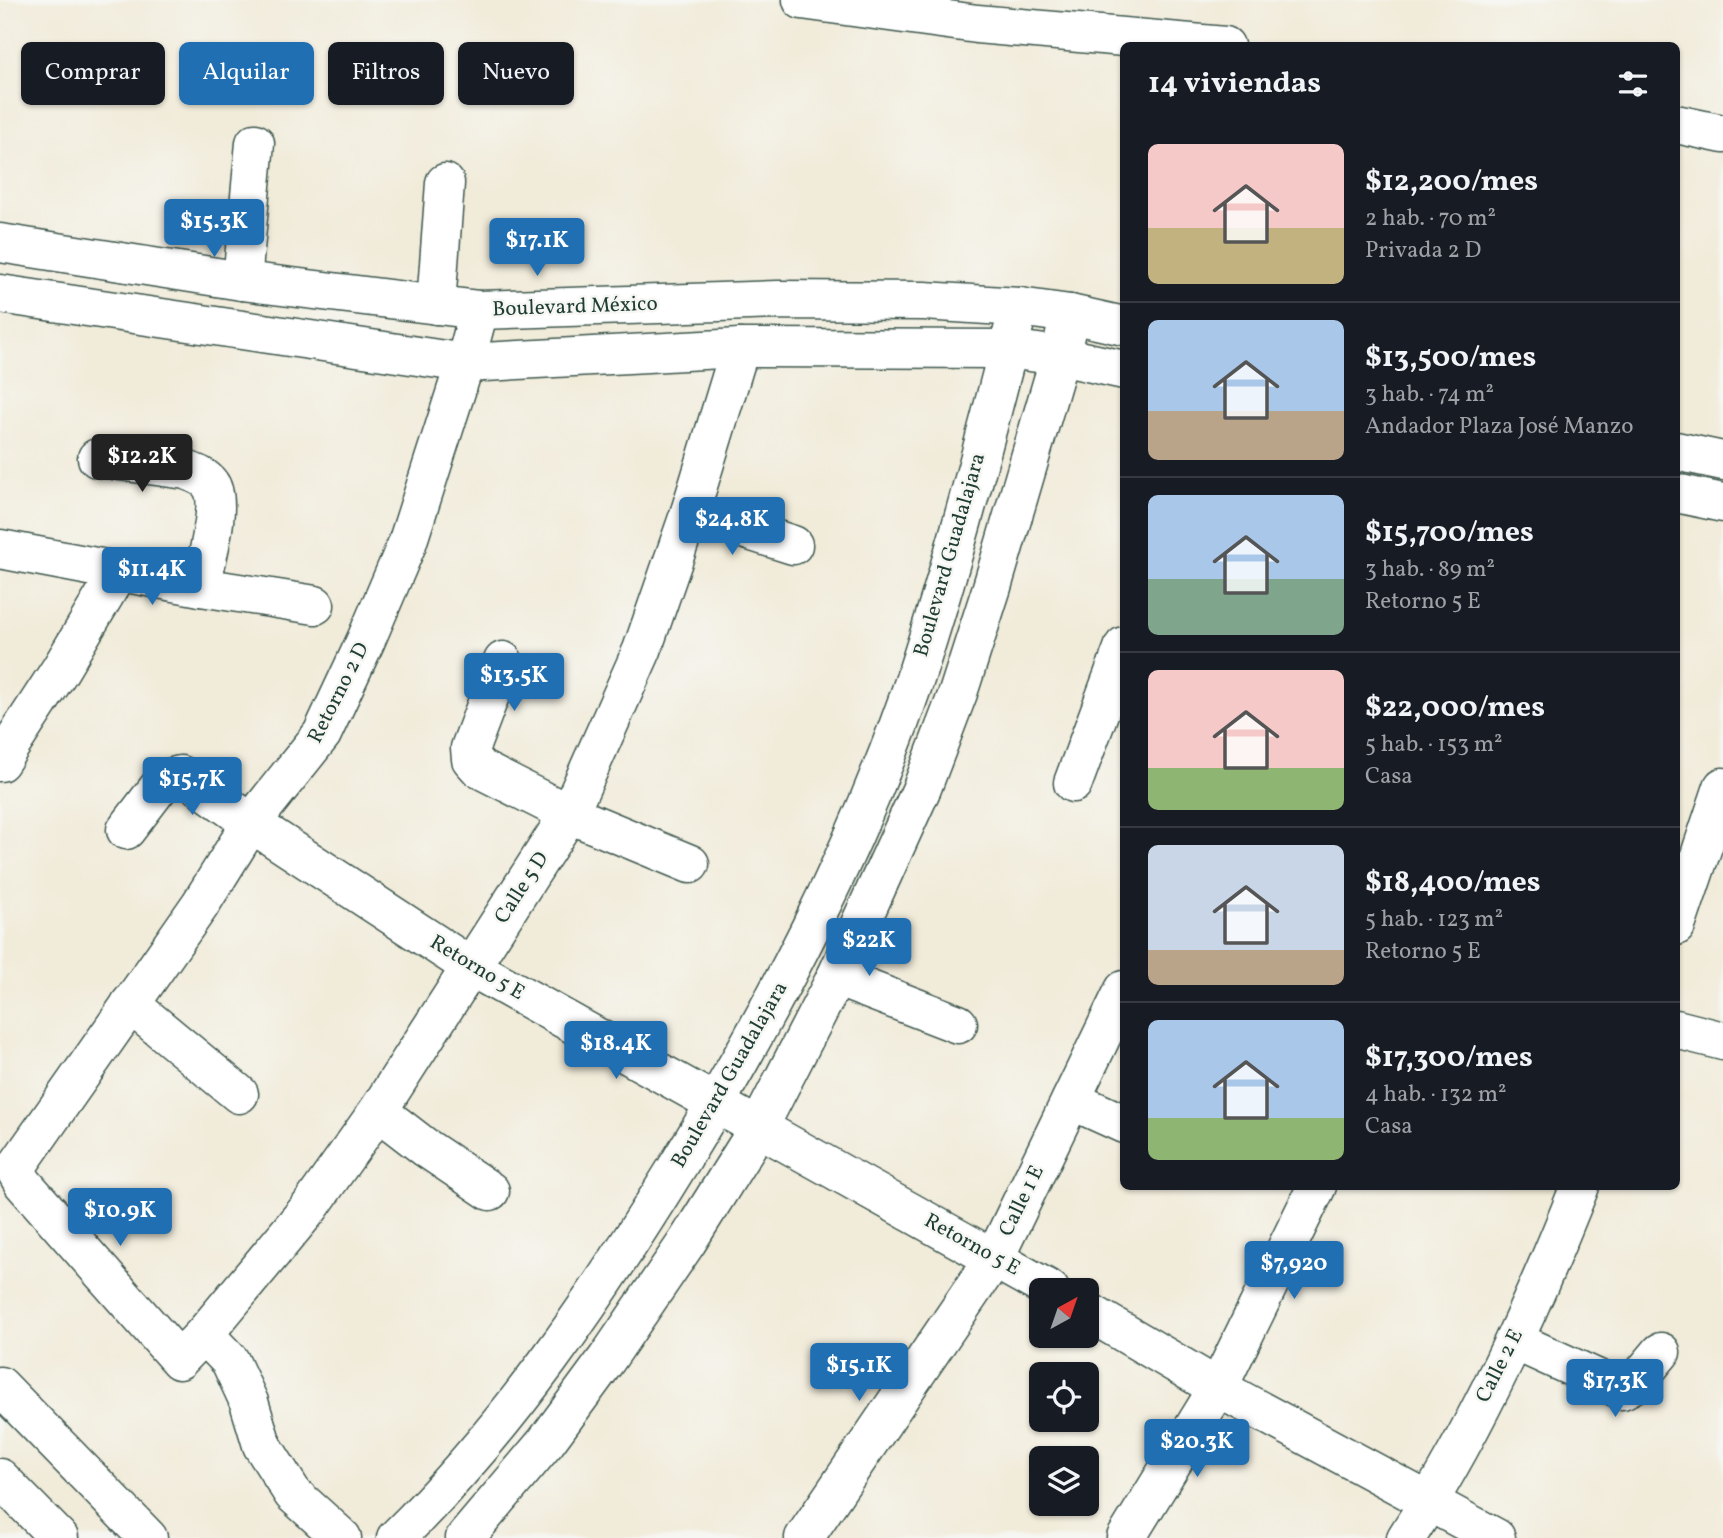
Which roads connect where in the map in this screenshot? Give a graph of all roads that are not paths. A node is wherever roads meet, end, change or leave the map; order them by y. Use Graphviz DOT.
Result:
graph roads {
  1 [pos="802,0"];
  2 [pos="984,12"];
  3 [pos="1197,42"];
  4 [pos="1680,125"];
  5 [pos="1723,134"];
  6 [pos="255,142"];
  7 [pos="445,183"];
  8 [pos="0,243"];
  9 [pos="242,281"];
  10 [pos="0,294"];
  11 [pos="436,305"];
  12 [pos="1019,307"];
  13 [pos="479,310"];
  14 [pos="1070,314"];
  15 [pos="1120,325"];
  16 [pos="740,348"];
  17 [pos="1008,349"];
  18 [pos="1060,356"];
  19 [pos="465,363"];
  20 [pos="1120,369"];
  21 [pos="1680,452"];
  22 [pos="97,458"];
  23 [pos="1723,461"];
  24 [pos="1680,494"];
  25 [pos="1723,503"];
  26 [pos="690,512"];
  27 [pos="793,545"];
  28 [pos="0,549"];
  29 [pos="119,571"];
  30 [pos="201,587"];
  31 [pos="315,605"];
  32 [pos="1120,657"];
  33 [pos="503,661"];
  34 [pos="0,762"];
  35 [pos="1073,783"];
  36 [pos="1723,787"];
  37 [pos="569,814"];
  38 [pos="251,823"];
  39 [pos="126,830"];
  40 [pos="690,864"];
  41 [pos="1680,914"];
  42 [pos="471,967"];
  43 [pos="836,977"];
  44 [pos="1120,998"];
  45 [pos="130,1004"];
  46 [pos="958,1024"];
  47 [pos="1680,1030"];
  48 [pos="1723,1041"];
  49 [pos="239,1094"];
  50 [pos="1071,1100"];
  51 [pos="716,1102"];
  52 [pos="378,1111"];
  53 [pos="1120,1122"];
  54 [pos="759,1127"];
  55 [pos="1315,1190"];
  56 [pos="1578,1190"];
  57 [pos="490,1191"];
  58 [pos="995,1257"];
  59 [pos="1030,1278"];
  60 [pos="1099,1318"];
  61 [pos="1515,1341"];
  62 [pos="192,1347"];
  63 [pos="1661,1352"];
  64 [pos="0,1386"];
  65 [pos="1218,1388"];
  66 [pos="7,1498"];
  67 [pos="1430,1501"];
  68 [pos="59,1538"];
  69 [pos="148,1538"];
  70 [pos="342,1538"];
  71 [pos="396,1538"];
  72 [pos="465,1538"];
  73 [pos="804,1538"];
  74 [pos="1126,1538"];
  75 [pos="1406,1538"];
  76 [pos="1496,1538"];
  1 -- 2 [label="street"];
  2 -- 3 [label="street"];
  4 -- 5 [label="street"];
  6 -- 9 [label="street"];
  7 -- 11 [label="street"];
  8 -- 9 [label="street, Boulevard México"];
  9 -- 11 [label="street, Boulevard México"];
  10 -- 19 [label="street"];
  11 -- 13 [label="street, Boulevard México"];
  12 -- 13 [label="street, Boulevard México"];
  12 -- 14 [label="street, Boulevard México"];
  12 -- 17 [label="street, Boulevard Guadalajara"];
  13 -- 19 [label="street, Retorno 2 D"];
  14 -- 15 [label="street, Boulevard México"];
  14 -- 18 [label="street"];
  16 -- 17 [label="street"];
  16 -- 19 [label="street"];
  16 -- 26 [label="street, Calle 5 D"];
  17 -- 18 [label="street"];
  17 -- 51 [label="street, Boulevard Guadalajara"];
  18 -- 20 [label="street"];
  18 -- 43 [label="street"];
  19 -- 38 [label="street, Retorno 2 D"];
  21 -- 23 [label="street"];
  22 -- 30 [label="street"];
  24 -- 25 [label="street"];
  26 -- 27 [label="street"];
  26 -- 37 [label="street, Calle 5 D"];
  28 -- 29 [label="street"];
  29 -- 30 [label="street"];
  29 -- 34 [label="street"];
  30 -- 31 [label="street"];
  32 -- 35 [label="street"];
  33 -- 37 [label="street"];
  36 -- 41 [label="street"];
  37 -- 40 [label="street"];
  37 -- 42 [label="street, Calle 5 D"];
  38 -- 39 [label="street, Retorno 5 E"];
  38 -- 42 [label="street, Retorno 5 E"];
  38 -- 45 [label="street, Retorno 2 D"];
  42 -- 51 [label="street, Retorno 5 E"];
  42 -- 52 [label="street, Calle 5 D"];
  43 -- 46 [label="street"];
  43 -- 54 [label="street"];
  44 -- 50 [label="street, Calle 1 E"];
  45 -- 49 [label="street"];
  45 -- 62 [label="street, Retorno 2 D"];
  47 -- 48 [label="street"];
  50 -- 53 [label="street"];
  50 -- 58 [label="street, Calle 1 E"];
  51 -- 54 [label="street, Retorno 5 E"];
  51 -- 71 [label="street, Boulevard Guadalajara"];
  52 -- 57 [label="street"];
  52 -- 62 [label="street, Calle 5 D"];
  54 -- 58 [label="street, Retorno 5 E"];
  54 -- 72 [label="street"];
  55 -- 65 [label="street"];
  56 -- 61 [label="street, Calle 2 E"];
  58 -- 59 [label="street, Retorno 5 E"];
  58 -- 73 [label="street, Calle 1 E"];
  60 -- 65 [label="street"];
  61 -- 63 [label="street"];
  61 -- 67 [label="street, Calle 2 E"];
  62 -- 70 [label="street"];
  64 -- 69 [label="street"];
  65 -- 67 [label="street"];
  65 -- 74 [label="street"];
  66 -- 68 [label="street"];
  67 -- 75 [label="street, Calle 2 E"];
  67 -- 76 [label="street"];
}
